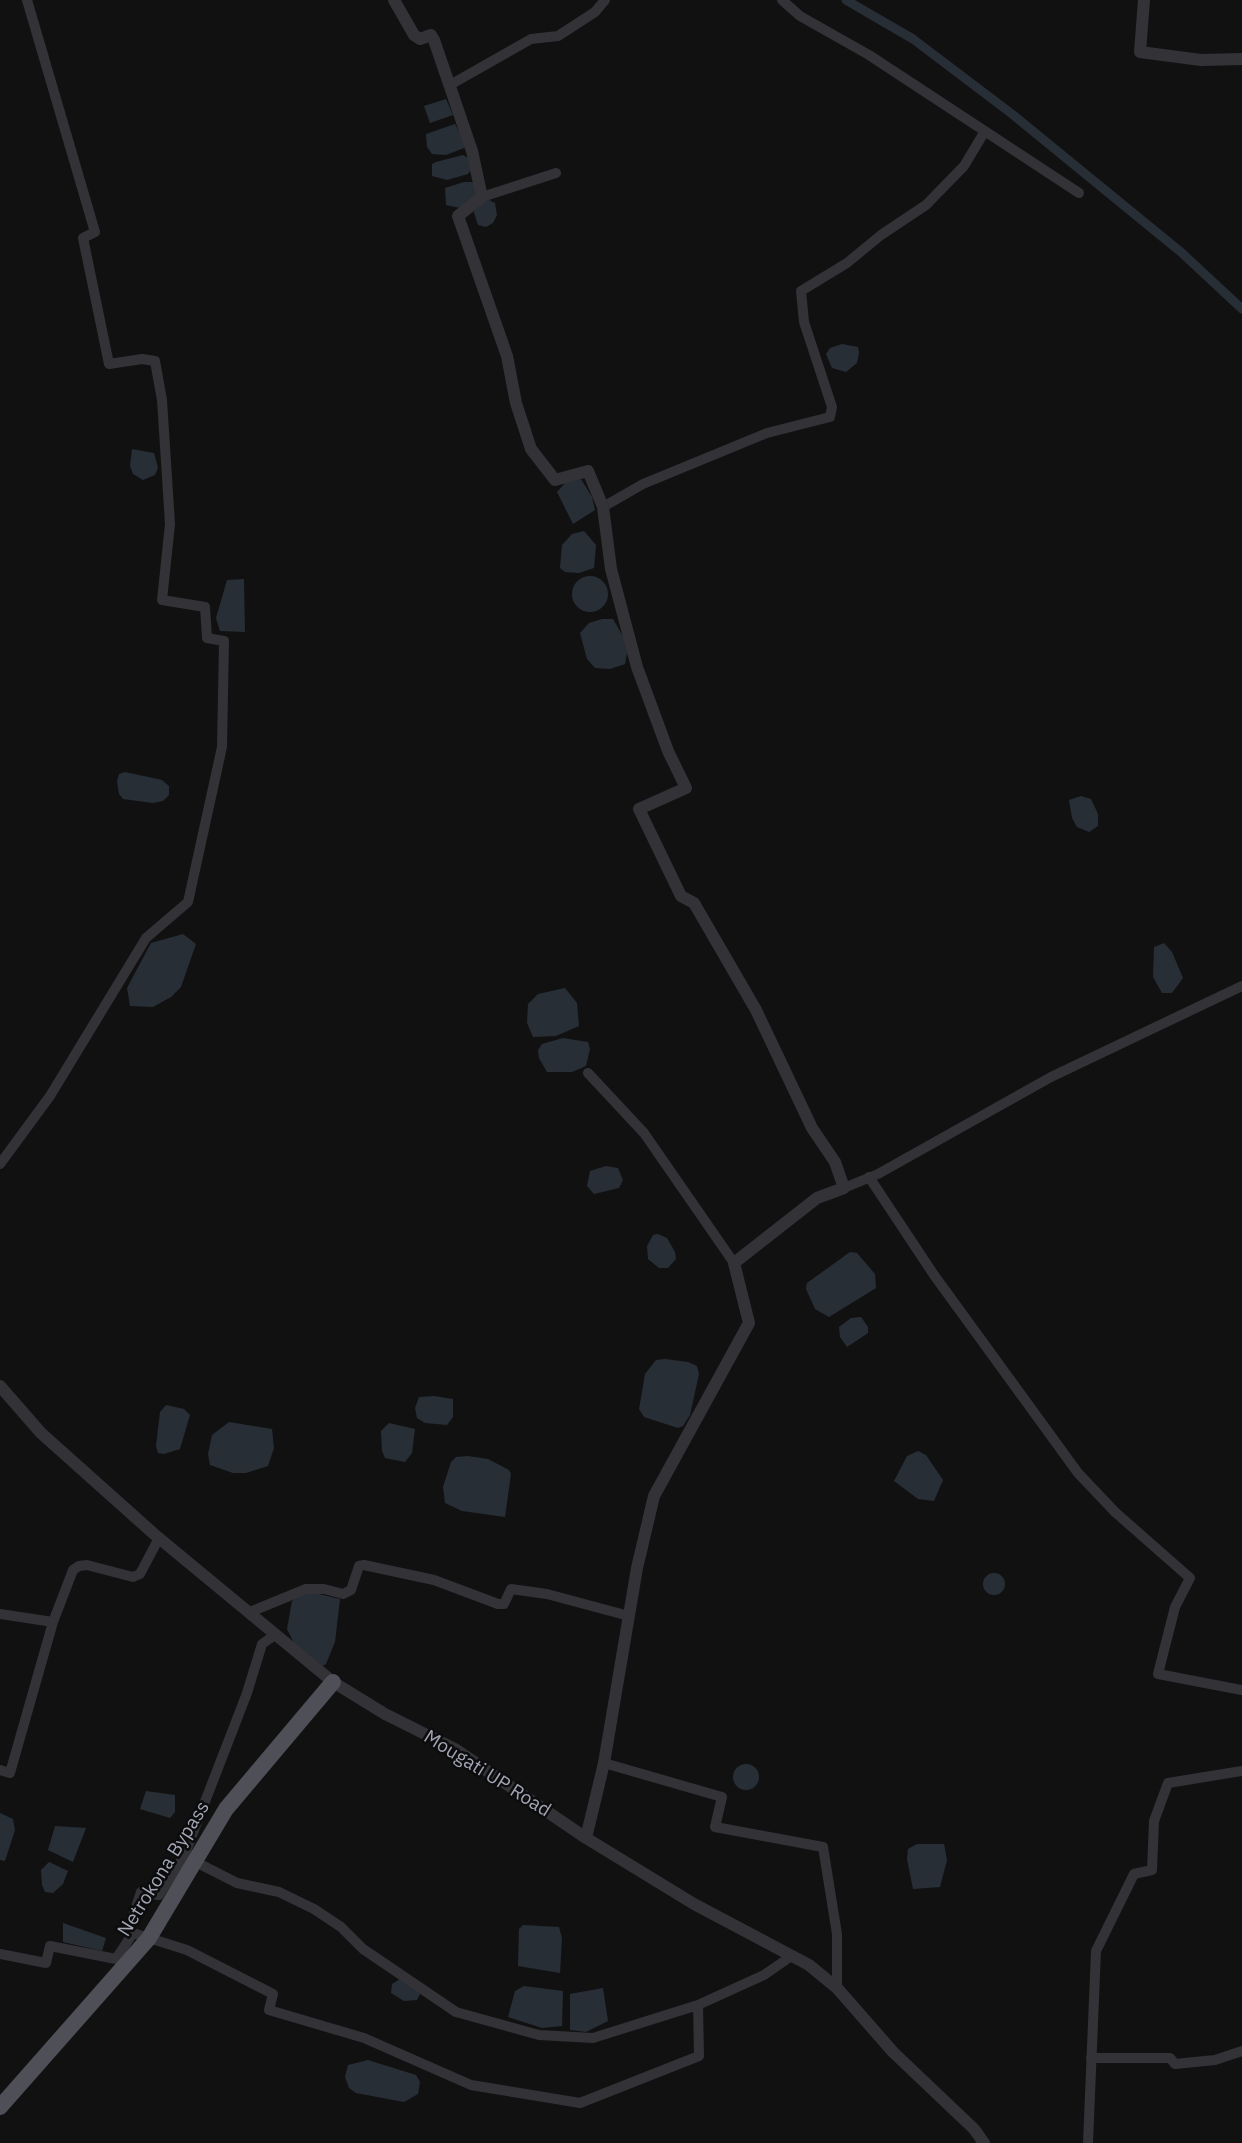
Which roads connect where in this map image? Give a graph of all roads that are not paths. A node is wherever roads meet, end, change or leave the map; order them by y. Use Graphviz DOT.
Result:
graph roads {
  1 [pos="27,0"];
  2 [pos="394,0"];
  3 [pos="605,0"];
  4 [pos="782,0"];
  5 [pos="1144,0"];
  6 [pos="1242,59"];
  7 [pos="450,85"];
  8 [pos="985,131"];
  9 [pos="556,173"];
  10 [pos="1079,193"];
  11 [pos="482,197"];
  12 [pos="603,507"];
  13 [pos="1242,986"];
  14 [pos="588,1073"];
  15 [pos="0,1164"];
  16 [pos="869,1177"];
  17 [pos="844,1188"];
  18 [pos="734,1263"];
  19 [pos="0,1386"];
  20 [pos="159,1538"];
  21 [pos="250,1612"];
  22 [pos="0,1614"];
  23 [pos="628,1616"];
  24 [pos="53,1622"];
  25 [pos="275,1635"];
  26 [pos="333,1682"];
  27 [pos="1242,1690"];
  28 [pos="604,1763"];
  29 [pos="0,1770"];
  30 [pos="1242,1771"];
  31 [pos="586,1838"];
  32 [pos="190,1858"];
  33 [pos="141,1936"];
  34 [pos="0,1954"];
  35 [pos="790,1957"];
  36 [pos="837,1988"];
  37 [pos="698,2005"];
  38 [pos="1242,2051"];
  39 [pos="1091,2058"];
  40 [pos="0,2107"];
  41 [pos="984,2143"];
  42 [pos="1088,2143"];
  1 -- 15 [label="street"];
  2 -- 7 [label="street"];
  3 -- 7 [label="street"];
  4 -- 8 [label="street"];
  5 -- 6 [label="street"];
  7 -- 11 [label="street"];
  8 -- 10 [label="street"];
  8 -- 12 [label="street"];
  9 -- 11 [label="street"];
  11 -- 12 [label="street"];
  12 -- 17 [label="street"];
  13 -- 16 [label="street"];
  14 -- 18 [label="street"];
  16 -- 17 [label="street"];
  16 -- 27 [label="street"];
  17 -- 18 [label="street"];
  18 -- 23 [label="street"];
  19 -- 20 [label="street, Mougati UP Road"];
  20 -- 21 [label="street, Mougati UP Road"];
  20 -- 24 [label="street"];
  21 -- 23 [label="street"];
  21 -- 25 [label="street, Mougati UP Road"];
  22 -- 24 [label="street"];
  23 -- 28 [label="street"];
  24 -- 29 [label="street"];
  25 -- 26 [label="street, Mougati UP Road"];
  25 -- 32 [label="street"];
  26 -- 31 [label="street, Mougati UP Road"];
  26 -- 32 [label="main road, Netrokona Bypass"];
  28 -- 31 [label="street"];
  28 -- 36 [label="street"];
  30 -- 39 [label="street"];
  31 -- 35 [label="street, Mougati UP Road"];
  32 -- 33 [label="main road, Netrokona Bypass"];
  32 -- 33 [label="street"];
  32 -- 37 [label="street"];
  33 -- 34 [label="street"];
  33 -- 37 [label="street"];
  33 -- 40 [label="main road, Netrokona Bypass"];
  35 -- 36 [label="street, Mougati UP Road"];
  35 -- 37 [label="street"];
  36 -- 41 [label="street, Mougati UP Road"];
  38 -- 39 [label="street"];
  39 -- 42 [label="street"];
}
